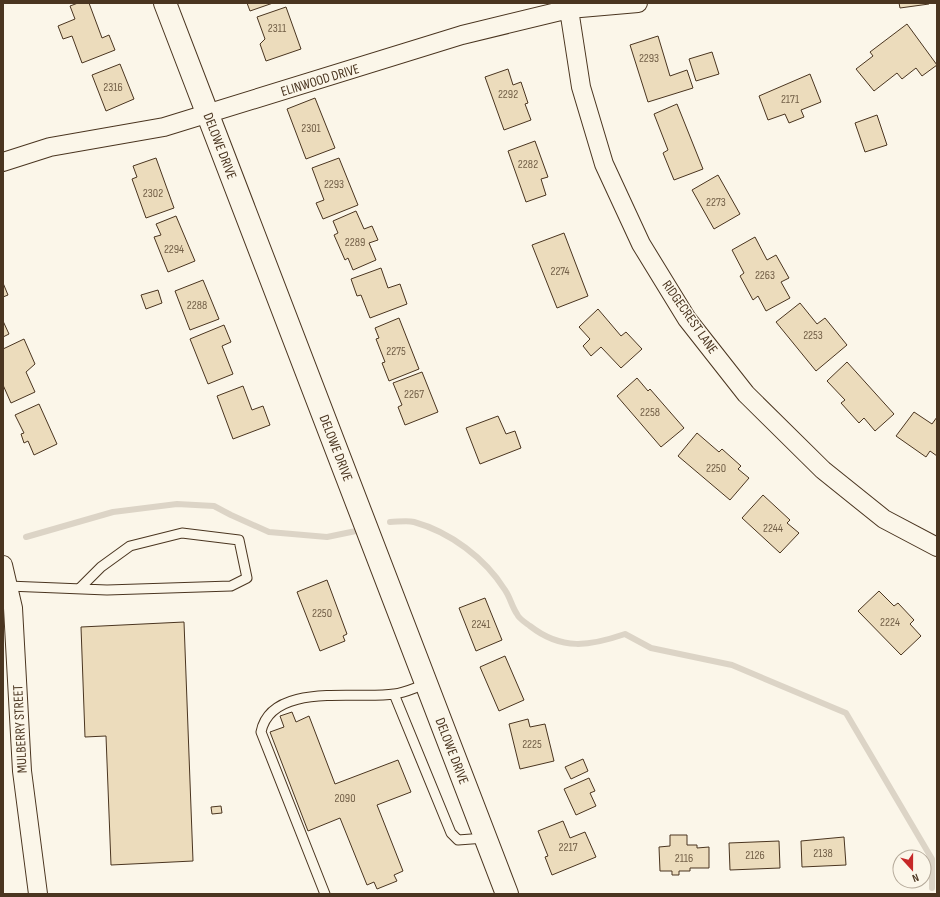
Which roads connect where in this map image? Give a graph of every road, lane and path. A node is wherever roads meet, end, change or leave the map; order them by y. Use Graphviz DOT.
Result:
graph roads {
  1 [pos="165,3"];
  2 [pos="638,3"];
  3 [pos="568,6"];
  4 [pos="208,115"];
  5 [pos="3,162"];
  6 [pos="937,547"];
  7 [pos="3,565"];
  8 [pos="8,586"];
  9 [pos="79,589"];
  10 [pos="8,608"];
  11 [pos="10,660"];
  12 [pos="426,684"];
  13 [pos="394,694"];
  14 [pos="486,838"];
  15 [pos="38,894"];
  16 [pos="325,894"];
  17 [pos="507,894"];
  1 -- 4 [label="street, DELOWE DRIVE"];
  2 -- 3 [label="street, ELINWOOD DRIVE"];
  3 -- 4 [label="street, ELINWOOD DRIVE"];
  3 -- 6 [label="street, RIDGECREST LANE"];
  4 -- 5 [label="street, ELINWOOD DRIVE"];
  4 -- 12 [label="street, DELOWE DRIVE"];
  7 -- 8 [label="street, MULBERRY STREET"];
  8 -- 9 [label="lane"];
  8 -- 10 [label="street, MULBERRY STREET"];
  9 -- 9 [label="lane"];
  10 -- 11 [label="street, MULBERRY STREET"];
  11 -- 15 [label="street, MULBERRY STREET"];
  12 -- 13 [label="lane"];
  12 -- 14 [label="street, DELOWE DRIVE"];
  13 -- 14 [label="lane"];
  13 -- 16 [label="lane"];
  14 -- 17 [label="street, DELOWE DRIVE"];
}
